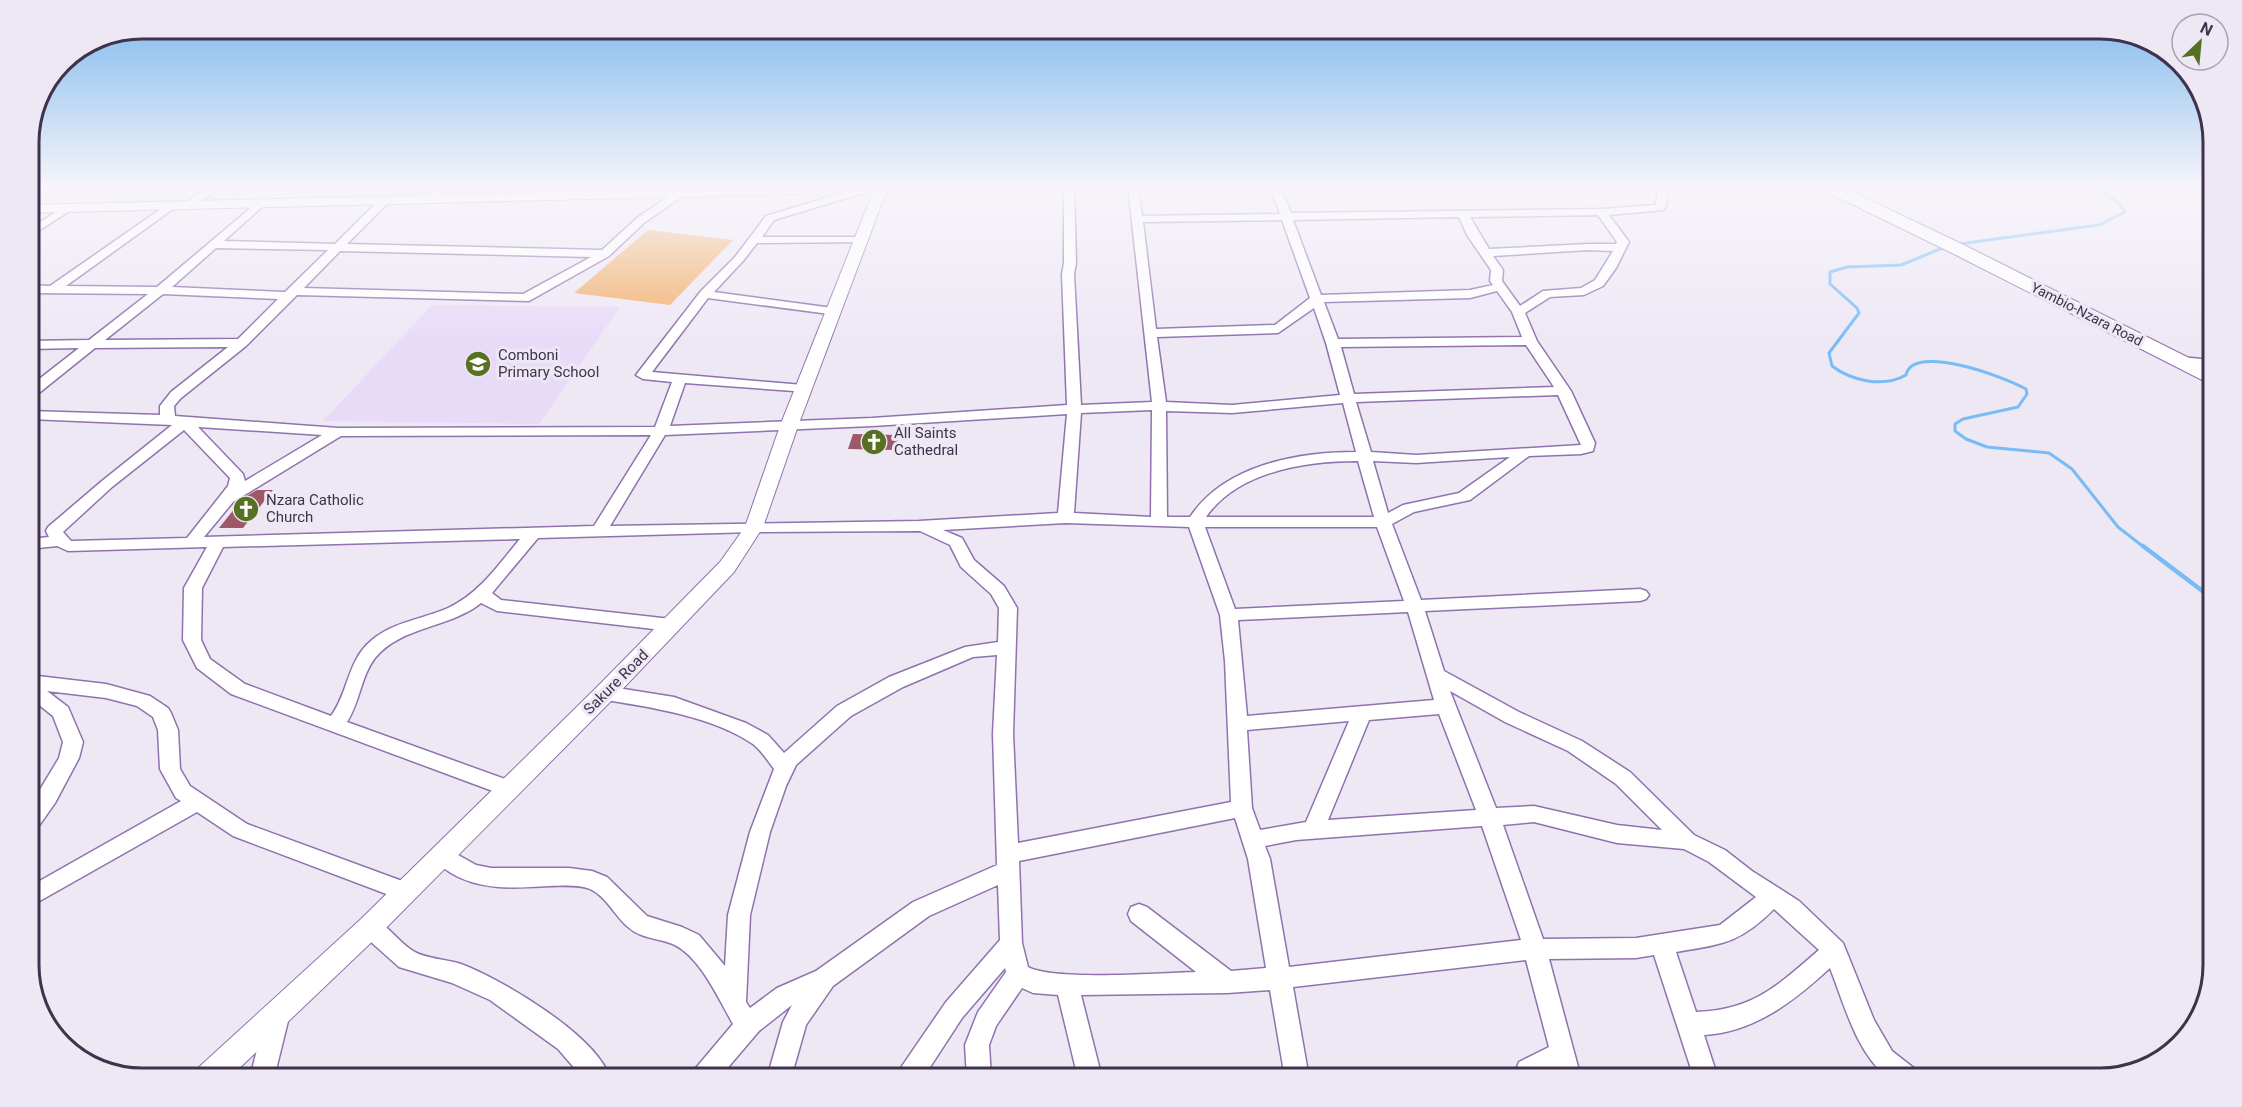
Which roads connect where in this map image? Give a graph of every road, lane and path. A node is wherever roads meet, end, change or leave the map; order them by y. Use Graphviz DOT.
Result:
graph roads {
  1 [pos="126,238"];
  2 [pos="220,238"];
  3 [pos="346,238"];
  4 [pos="621,238"];
  5 [pos="1070,238"];
  6 [pos="1139,238"];
  7 [pos="1295,238"];
  8 [pos="1475,238"];
  9 [pos="1621,238"];
  10 [pos="1935,238"];
  11 [pos="753,240"];
  12 [pos="861,240"];
  13 [pos="213,244"];
  14 [pos="335,248"];
  15 [pos="1620,248"];
  16 [pos="1486,253"];
  17 [pos="604,254"];
  18 [pos="1500,287"];
  19 [pos="39,289"];
  20 [pos="53,289"];
  21 [pos="160,291"];
  22 [pos="292,294"];
  23 [pos="705,294"];
  24 [pos="1317,299"];
  25 [pos="833,312"];
  26 [pos="1518,312"];
  27 [pos="1150,333"];
  28 [pos="1530,341"];
  29 [pos="241,343"];
  30 [pos="1333,343"];
  31 [pos="39,345"];
  32 [pos="90,346"];
  33 [pos="2180,361"];
  34 [pos="2203,363"];
  35 [pos="2203,373"];
  36 [pos="680,378"];
  37 [pos="39,386"];
  38 [pos="803,388"];
  39 [pos="1564,391"];
  40 [pos="1349,398"];
  41 [pos="1159,406"];
  42 [pos="1074,409"];
  43 [pos="39,415"];
  44 [pos="168,421"];
  45 [pos="185,422"];
  46 [pos="789,426"];
  47 [pos="661,431"];
  48 [pos="338,432"];
  49 [pos="1525,452"];
  50 [pos="1365,456"];
  51 [pos="225,500"];
  52 [pos="1066,518"];
  53 [pos="1159,522"];
  54 [pos="1195,522"];
  55 [pos="1383,522"];
  56 [pos="919,526"];
  57 [pos="754,527"];
  58 [pos="599,531"];
  59 [pos="534,533"];
  60 [pos="60,541"];
  61 [pos="192,542"];
  62 [pos="218,542"];
  63 [pos="39,543"];
  64 [pos="480,594"];
  65 [pos="1640,595"];
  66 [pos="1415,607"];
  67 [pos="1229,615"];
  68 [pos="671,626"];
  69 [pos="1008,648"];
  70 [pos="1436,675"];
  71 [pos="39,683"];
  72 [pos="605,693"];
  73 [pos="39,695"];
  74 [pos="1445,706"];
  75 [pos="1362,713"];
  76 [pos="335,724"];
  77 [pos="1238,724"];
  78 [pos="785,768"];
  79 [pos="509,789"];
  80 [pos="197,802"];
  81 [pos="1242,808"];
  82 [pos="39,810"];
  83 [pos="1491,818"];
  84 [pos="1314,830"];
  85 [pos="1253,840"];
  86 [pos="1687,841"];
  87 [pos="442,855"];
  88 [pos="1008,862"];
  89 [pos="39,892"];
  90 [pos="405,892"];
  91 [pos="1772,896"];
  92 [pos="1139,914"];
  93 [pos="370,927"];
  94 [pos="1011,943"];
  95 [pos="1662,945"];
  96 [pos="1535,949"];
  97 [pos="1835,950"];
  98 [pos="1018,974"];
  99 [pos="825,978"];
  100 [pos="1282,978"];
  101 [pos="1227,982"];
  102 [pos="1066,985"];
  103 [pos="734,1005"];
  104 [pos="278,1013"];
  105 [pos="1688,1024"];
  106 [pos="747,1026"];
  107 [pos="1561,1054"];
  108 [pos="219,1068"];
  109 [pos="264,1068"];
  110 [pos="590,1068"];
  111 [pos="711,1068"];
  112 [pos="782,1068"];
  113 [pos="916,1068"];
  114 [pos="978,1068"];
  115 [pos="1087,1068"];
  116 [pos="1296,1068"];
  117 [pos="1532,1068"];
  118 [pos="1566,1068"];
  119 [pos="1703,1068"];
  120 [pos="1894,1068"];
  1 -- 20 [label="street"];
  2 -- 13 [label="street"];
  3 -- 14 [label="street"];
  4 -- 17 [label="street"];
  5 -- 42 [label="street"];
  6 -- 27 [label="street"];
  7 -- 24 [label="street"];
  8 -- 16 [label="street"];
  9 -- 15 [label="street"];
  10 -- 33 [label="main road, Yambio-Nzara Road"];
  11 -- 12 [label="street"];
  11 -- 23 [label="street"];
  12 -- 25 [label="street, Sakure Road"];
  13 -- 14 [label="street"];
  13 -- 21 [label="street"];
  14 -- 17 [label="street"];
  14 -- 22 [label="street"];
  15 -- 16 [label="street"];
  15 -- 26 [label="street"];
  16 -- 18 [label="street"];
  17 -- 22 [label="street"];
  18 -- 24 [label="street"];
  18 -- 26 [label="street"];
  19 -- 20 [label="street"];
  20 -- 21 [label="street"];
  21 -- 22 [label="street"];
  21 -- 32 [label="street"];
  22 -- 29 [label="street"];
  23 -- 25 [label="street"];
  23 -- 36 [label="street"];
  24 -- 27 [label="street"];
  24 -- 30 [label="street"];
  25 -- 38 [label="street, Sakure Road"];
  26 -- 28 [label="street"];
  27 -- 41 [label="street"];
  28 -- 30 [label="street"];
  28 -- 39 [label="street"];
  29 -- 32 [label="street"];
  29 -- 44 [label="street"];
  30 -- 40 [label="street"];
  31 -- 32 [label="street"];
  32 -- 37 [label="street"];
  33 -- 34 [label="street"];
  33 -- 35 [label="main road, Yambio-Nzara Road"];
  36 -- 38 [label="street"];
  36 -- 47 [label="street"];
  38 -- 46 [label="street, Sakure Road"];
  39 -- 40 [label="street"];
  39 -- 49 [label="street"];
  40 -- 41 [label="street"];
  40 -- 50 [label="street"];
  41 -- 42 [label="street"];
  41 -- 53 [label="street"];
  42 -- 46 [label="street"];
  42 -- 52 [label="street"];
  43 -- 44 [label="street"];
  44 -- 45 [label="street"];
  45 -- 48 [label="street"];
  45 -- 51 [label="street"];
  45 -- 60 [label="street"];
  46 -- 47 [label="street"];
  46 -- 57 [label="street, Sakure Road"];
  47 -- 48 [label="street"];
  47 -- 58 [label="street"];
  48 -- 51 [label="street"];
  49 -- 50 [label="street"];
  49 -- 55 [label="street"];
  50 -- 54 [label="street"];
  50 -- 55 [label="street"];
  51 -- 61 [label="street"];
  52 -- 53 [label="street"];
  52 -- 56 [label="street"];
  53 -- 54 [label="street"];
  54 -- 55 [label="street"];
  54 -- 67 [label="street"];
  55 -- 66 [label="street"];
  56 -- 57 [label="street"];
  56 -- 69 [label="street"];
  57 -- 58 [label="street"];
  57 -- 68 [label="street, Sakure Road"];
  58 -- 59 [label="street"];
  59 -- 62 [label="street"];
  59 -- 64 [label="street"];
  60 -- 61 [label="street"];
  60 -- 63 [label="street"];
  61 -- 62 [label="street"];
  62 -- 76 [label="street"];
  64 -- 68 [label="street"];
  64 -- 76 [label="street"];
  65 -- 66 [label="street"];
  66 -- 67 [label="street"];
  66 -- 70 [label="street"];
  67 -- 77 [label="street"];
  68 -- 72 [label="street, Sakure Road"];
  69 -- 78 [label="street"];
  69 -- 88 [label="street"];
  70 -- 74 [label="street"];
  70 -- 86 [label="street"];
  71 -- 80 [label="street"];
  72 -- 78 [label="street"];
  72 -- 79 [label="street, Sakure Road"];
  73 -- 82 [label="street"];
  74 -- 75 [label="street"];
  74 -- 83 [label="street"];
  75 -- 77 [label="street"];
  75 -- 84 [label="street"];
  76 -- 79 [label="street"];
  77 -- 81 [label="street"];
  78 -- 103 [label="street"];
  79 -- 87 [label="street, Sakure Road"];
  80 -- 89 [label="street"];
  80 -- 90 [label="street"];
  81 -- 85 [label="street"];
  81 -- 88 [label="street"];
  83 -- 84 [label="street"];
  83 -- 86 [label="street"];
  83 -- 96 [label="street"];
  84 -- 85 [label="street"];
  85 -- 100 [label="street"];
  86 -- 91 [label="street"];
  87 -- 90 [label="street, Sakure Road"];
  87 -- 103 [label="street"];
  88 -- 94 [label="street"];
  88 -- 99 [label="street"];
  90 -- 93 [label="street, Sakure Road"];
  91 -- 95 [label="street"];
  91 -- 97 [label="street"];
  92 -- 101 [label="street"];
  93 -- 104 [label="street, Sakure Road"];
  93 -- 110 [label="street"];
  94 -- 98 [label="street"];
  94 -- 113 [label="street"];
  95 -- 96 [label="street"];
  95 -- 105 [label="street"];
  96 -- 100 [label="street"];
  96 -- 107 [label="street"];
  97 -- 105 [label="street"];
  97 -- 120 [label="street"];
  98 -- 102 [label="street"];
  98 -- 114 [label="street"];
  99 -- 106 [label="street"];
  99 -- 112 [label="street"];
  100 -- 101 [label="street"];
  100 -- 116 [label="street"];
  101 -- 102 [label="street"];
  102 -- 115 [label="street"];
  103 -- 106 [label="street"];
  104 -- 108 [label="street, Sakure Road"];
  104 -- 109 [label="street"];
  105 -- 119 [label="street"];
  106 -- 111 [label="street"];
  107 -- 117 [label="street"];
  107 -- 118 [label="street"];
}
